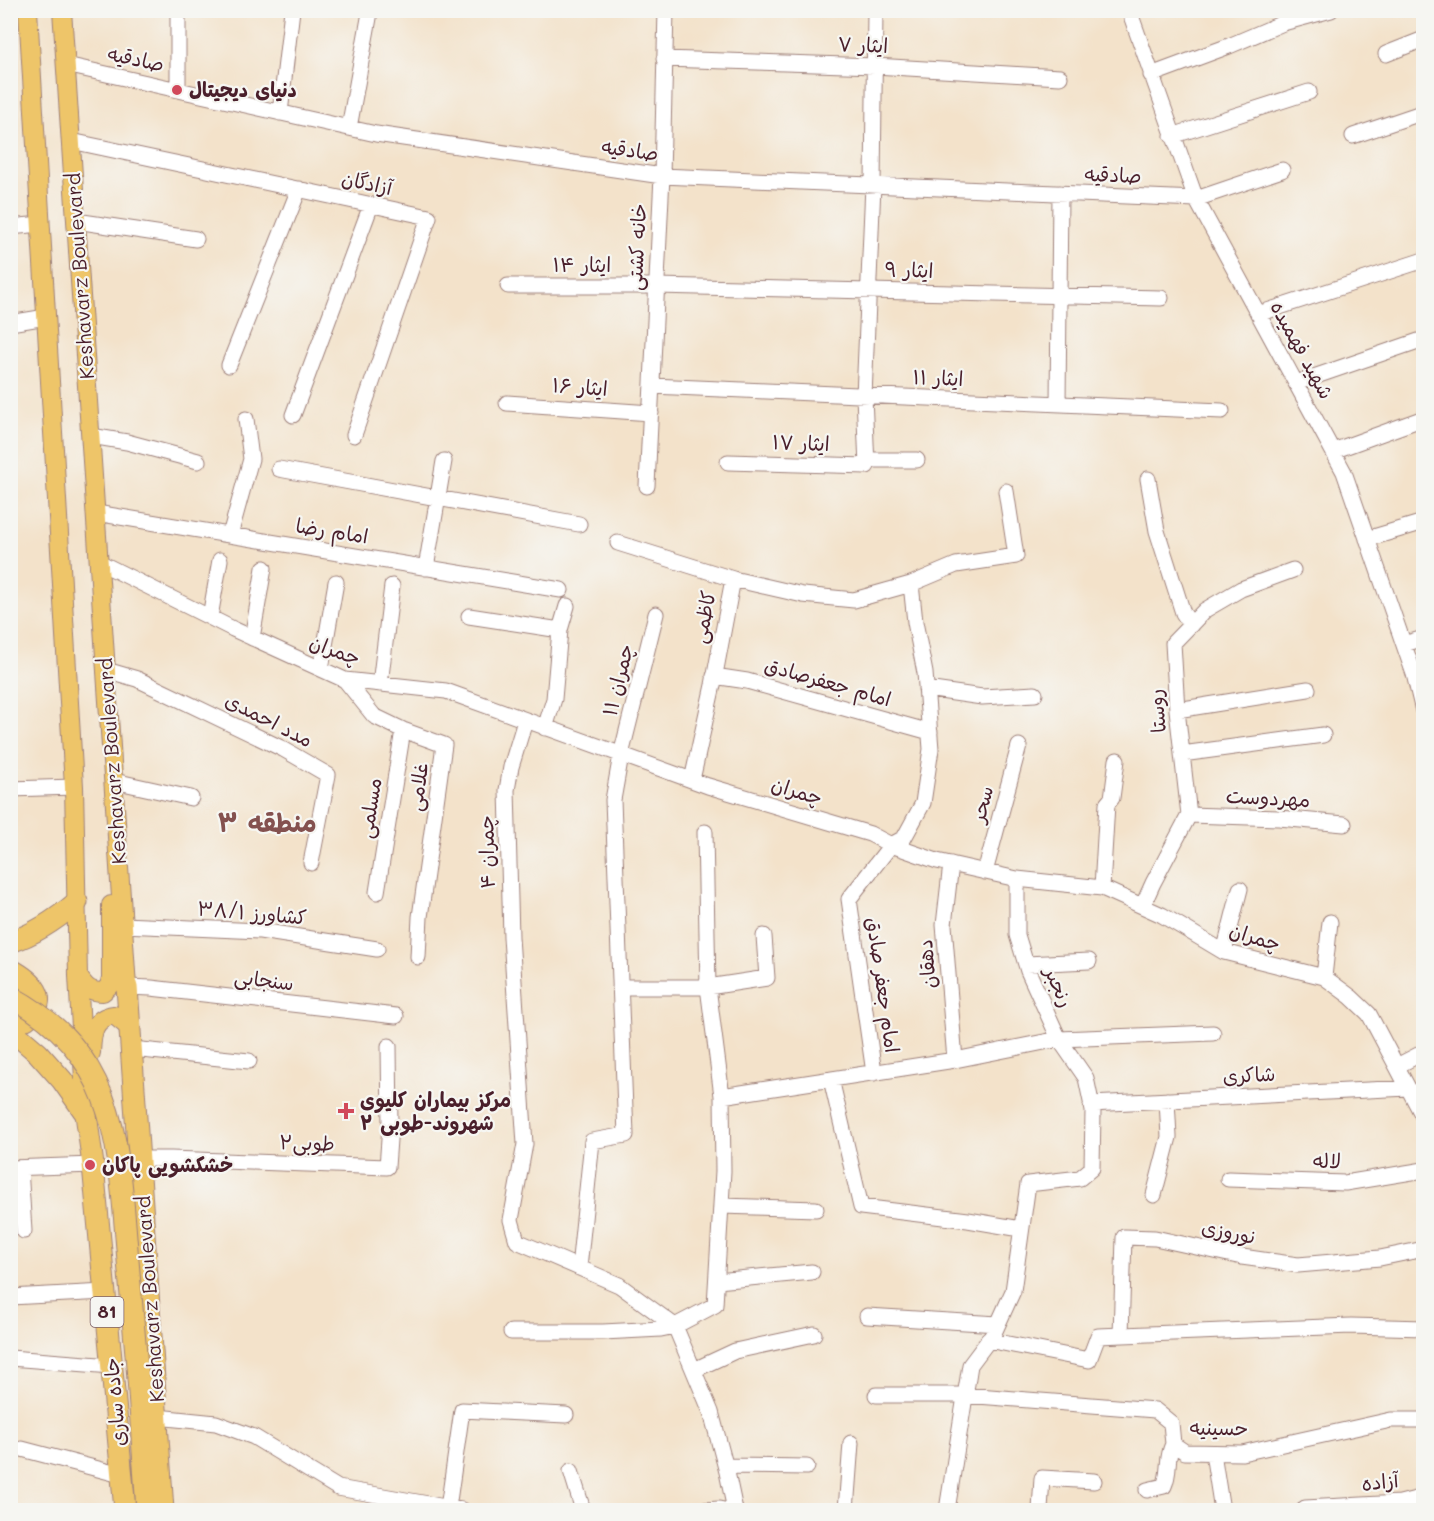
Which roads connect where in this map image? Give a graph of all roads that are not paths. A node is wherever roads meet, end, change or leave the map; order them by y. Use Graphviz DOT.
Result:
graph roads {
  1 [pos="28,10"];
  2 [pos="62,10"];
  3 [pos="178,10"];
  4 [pos="292,10"];
  5 [pos="666,10"];
  6 [pos="875,10"];
  7 [pos="1331,10"];
  8 [pos="1133,12"];
  9 [pos="369,18"];
  10 [pos="1424,39"];
  11 [pos="1386,54"];
  12 [pos="664,59"];
  13 [pos="66,65"];
  14 [pos="874,66"];
  15 [pos="1151,75"];
  16 [pos="1060,77"];
  17 [pos="178,90"];
  18 [pos="1309,92"];
  19 [pos="1424,112"];
  20 [pos="280,113"];
  21 [pos="349,128"];
  22 [pos="1172,136"];
  23 [pos="1353,136"];
  24 [pos="71,141"];
  25 [pos="1282,170"];
  26 [pos="662,176"];
  27 [pos="873,185"];
  28 [pos="299,189"];
  29 [pos="1060,194"];
  30 [pos="1196,199"];
  31 [pos="371,205"];
  32 [pos="76,221"];
  33 [pos="41,224"];
  34 [pos="10,227"];
  35 [pos="196,239"];
  36 [pos="1424,260"];
  37 [pos="508,286"];
  38 [pos="657,286"];
  39 [pos="869,290"];
  40 [pos="1059,296"];
  41 [pos="1161,298"];
  42 [pos="1258,314"];
  43 [pos="46,317"];
  44 [pos="10,323"];
  45 [pos="1424,339"];
  46 [pos="229,365"];
  47 [pos="1296,383"];
  48 [pos="652,386"];
  49 [pos="864,396"];
  50 [pos="507,403"];
  51 [pos="1058,404"];
  52 [pos="1222,411"];
  53 [pos="651,413"];
  54 [pos="293,415"];
  55 [pos="1424,418"];
  56 [pos="246,419"];
  57 [pos="354,435"];
  58 [pos="91,436"];
  59 [pos="1333,450"];
  60 [pos="867,460"];
  61 [pos="916,460"];
  62 [pos="198,461"];
  63 [pos="444,461"];
  64 [pos="728,462"];
  65 [pos="279,469"];
  66 [pos="1148,479"];
  67 [pos="647,486"];
  68 [pos="1006,491"];
  69 [pos="438,497"];
  70 [pos="96,513"];
  71 [pos="1424,522"];
  72 [pos="579,524"];
  73 [pos="230,535"];
  74 [pos="1367,538"];
  75 [pos="618,543"];
  76 [pos="220,560"];
  77 [pos="99,562"];
  78 [pos="264,568"];
  79 [pos="426,568"];
  80 [pos="1293,570"];
  81 [pos="733,579"];
  82 [pos="336,582"];
  83 [pos="911,584"];
  84 [pos="392,586"];
  85 [pos="561,590"];
  86 [pos="567,606"];
  87 [pos="656,614"];
  88 [pos="469,616"];
  89 [pos="210,617"];
  90 [pos="1191,625"];
  91 [pos="561,630"];
  92 [pos="252,638"];
  93 [pos="1424,638"];
  94 [pos="1404,644"];
  95 [pos="321,669"];
  96 [pos="106,670"];
  97 [pos="714,676"];
  98 [pos="345,680"];
  99 [pos="380,684"];
  100 [pos="926,689"];
  101 [pos="1308,689"];
  102 [pos="1035,693"];
  103 [pos="1176,710"];
  104 [pos="1424,716"];
  105 [pos="525,721"];
  106 [pos="545,728"];
  107 [pos="403,730"];
  108 [pos="930,732"];
  109 [pos="1323,735"];
  110 [pos="1019,746"];
  111 [pos="1182,754"];
  112 [pos="621,755"];
  113 [pos="1117,760"];
  114 [pos="692,780"];
  115 [pos="114,781"];
  116 [pos="74,787"];
  117 [pos="10,789"];
  118 [pos="190,798"];
  119 [pos="1189,815"];
  120 [pos="1344,824"];
  121 [pos="705,832"];
  122 [pos="117,835"];
  123 [pos="891,845"];
  124 [pos="311,863"];
  125 [pos="951,864"];
  126 [pos="985,872"];
  127 [pos="1017,879"];
  128 [pos="1102,888"];
  129 [pos="1240,889"];
  130 [pos="377,892"];
  131 [pos="77,902"];
  132 [pos="1143,905"];
  133 [pos="1330,922"];
  134 [pos="123,925"];
  135 [pos="764,936"];
  136 [pos="10,942"];
  137 [pos="376,949"];
  138 [pos="1224,952"];
  139 [pos="418,957"];
  140 [pos="1089,961"];
  141 [pos="1026,964"];
  142 [pos="10,969"];
  143 [pos="78,976"];
  144 [pos="1324,977"];
  145 [pos="127,987"];
  146 [pos="620,987"];
  147 [pos="708,987"];
  148 [pos="10,996"];
  149 [pos="396,1016"];
  150 [pos="10,1018"];
  151 [pos="10,1029"];
  152 [pos="1213,1033"];
  153 [pos="132,1039"];
  154 [pos="1059,1039"];
  155 [pos="389,1046"];
  156 [pos="1424,1052"];
  157 [pos="955,1060"];
  158 [pos="249,1061"];
  159 [pos="1397,1066"];
  160 [pos="874,1073"];
  161 [pos="831,1079"];
  162 [pos="1408,1088"];
  163 [pos="723,1096"];
  164 [pos="1167,1100"];
  165 [pos="1091,1104"];
  166 [pos="86,1114"];
  167 [pos="1424,1119"];
  168 [pos="140,1159"];
  169 [pos="93,1165"];
  170 [pos="15,1168"];
  171 [pos="1424,1170"];
  172 [pos="1228,1179"];
  173 [pos="1154,1195"];
  174 [pos="721,1206"];
  175 [pos="816,1209"];
  176 [pos="1021,1229"];
  177 [pos="24,1231"];
  178 [pos="1424,1249"];
  179 [pos="579,1268"];
  180 [pos="812,1272"];
  181 [pos="717,1281"];
  182 [pos="105,1292"];
  183 [pos="10,1297"];
  184 [pos="867,1316"];
  185 [pos="998,1324"];
  186 [pos="675,1326"];
  187 [pos="1424,1328"];
  188 [pos="511,1332"];
  189 [pos="814,1334"];
  190 [pos="1121,1335"];
  191 [pos="988,1340"];
  192 [pos="10,1358"];
  193 [pos="112,1366"];
  194 [pos="694,1370"];
  195 [pos="876,1395"];
  196 [pos="965,1395"];
  197 [pos="566,1415"];
  198 [pos="157,1417"];
  199 [pos="1424,1420"];
  200 [pos="851,1443"];
  201 [pos="1173,1444"];
  202 [pos="22,1449"];
  203 [pos="1213,1452"];
  204 [pos="726,1466"];
  205 [pos="807,1467"];
  206 [pos="571,1471"];
  207 [pos="121,1475"];
  208 [pos="1094,1481"];
  209 [pos="1147,1490"];
  210 [pos="1424,1497"];
  211 [pos="1305,1508"];
  212 [pos="455,1509"];
  213 [pos="125,1510"];
  214 [pos="147,1510"];
  215 [pos="164,1510"];
  216 [pos="583,1510"];
  217 [pos="705,1510"];
  218 [pos="724,1510"];
  219 [pos="735,1510"];
  220 [pos="846,1510"];
  221 [pos="946,1510"];
  222 [pos="1040,1510"];
  223 [pos="1222,1510"];
  1 -- 33 [label="main road, Keshavarz Boulevard"];
  2 -- 13 [label="main road, Keshavarz Boulevard"];
  3 -- 17 [label="street"];
  4 -- 20 [label="street"];
  5 -- 12 [label="street, خانه کشتی"];
  6 -- 14 [label="street"];
  7 -- 15 [label="street"];
  8 -- 15 [label="street, شهید فهمیده"];
  9 -- 21 [label="street"];
  10 -- 11 [label="street"];
  12 -- 14 [label="street, ایثار ۷"];
  12 -- 26 [label="street, خانه کشتی"];
  13 -- 17 [label="street, صادقیه"];
  13 -- 24 [label="main road, Keshavarz Boulevard"];
  14 -- 16 [label="street, ایثار ۷"];
  14 -- 27 [label="street"];
  15 -- 22 [label="street, شهید فهمیده"];
  17 -- 20 [label="street, صادقیه"];
  18 -- 22 [label="street"];
  19 -- 23 [label="street"];
  20 -- 21 [label="street, صادقیه"];
  21 -- 26 [label="street, صادقیه"];
  22 -- 30 [label="street, شهید فهمیده"];
  24 -- 28 [label="street, آزادگان"];
  24 -- 32 [label="main road, Keshavarz Boulevard"];
  25 -- 30 [label="street"];
  26 -- 27 [label="street, صادقیه"];
  26 -- 38 [label="street, خانه کشتی"];
  27 -- 29 [label="street, صادقیه"];
  27 -- 39 [label="street"];
  28 -- 31 [label="street, آزادگان"];
  28 -- 46 [label="street"];
  29 -- 30 [label="street, صادقیه"];
  29 -- 40 [label="street"];
  30 -- 42 [label="street, شهید فهمیده"];
  31 -- 54 [label="street"];
  31 -- 57 [label="street, آزادگان"];
  32 -- 35 [label="street"];
  32 -- 58 [label="main road, Keshavarz Boulevard"];
  33 -- 34 [label="street"];
  33 -- 43 [label="main road, Keshavarz Boulevard"];
  36 -- 42 [label="street"];
  37 -- 38 [label="street, ایثار ۱۴"];
  38 -- 39 [label="street, ایثار ۹"];
  38 -- 48 [label="street, خانه کشتی"];
  39 -- 40 [label="street, ایثار ۹"];
  39 -- 49 [label="street"];
  40 -- 41 [label="street, ایثار ۹"];
  40 -- 51 [label="street"];
  42 -- 47 [label="street, شهید فهمیده"];
  43 -- 44 [label="street"];
  43 -- 116 [label="main road, Keshavarz Boulevard"];
  45 -- 47 [label="street"];
  47 -- 59 [label="street, شهید فهمیده"];
  48 -- 49 [label="street, ایثار ۱۱"];
  48 -- 53 [label="street, خانه کشتی"];
  49 -- 51 [label="street, ایثار ۱۱"];
  49 -- 60 [label="street"];
  50 -- 53 [label="street, ایثار ۱۶"];
  51 -- 52 [label="street, ایثار ۱۱"];
  53 -- 67 [label="street, خانه کشتی"];
  55 -- 59 [label="street"];
  56 -- 73 [label="street"];
  58 -- 62 [label="street"];
  58 -- 70 [label="main road, Keshavarz Boulevard"];
  59 -- 74 [label="street, شهید فهمیده"];
  60 -- 61 [label="street, ایثار ۱۷"];
  60 -- 64 [label="street, ایثار ۱۷"];
  63 -- 69 [label="street"];
  65 -- 69 [label="street"];
  66 -- 90 [label="street"];
  68 -- 83 [label="street"];
  69 -- 72 [label="street"];
  69 -- 79 [label="street"];
  70 -- 73 [label="street, امام رضا"];
  70 -- 77 [label="main road, Keshavarz Boulevard"];
  71 -- 74 [label="street"];
  73 -- 79 [label="street, امام رضا"];
  74 -- 94 [label="street, شهید فهمیده"];
  75 -- 81 [label="street, کاظمی"];
  76 -- 89 [label="street"];
  77 -- 89 [label="street, چمران"];
  77 -- 96 [label="main road, Keshavarz Boulevard"];
  78 -- 92 [label="street"];
  79 -- 85 [label="street, امام رضا"];
  80 -- 90 [label="street, روستا"];
  81 -- 83 [label="street"];
  81 -- 97 [label="street, کاظمی"];
  82 -- 95 [label="street"];
  83 -- 100 [label="street, امام جعفر صادق"];
  84 -- 99 [label="street"];
  86 -- 91 [label="street"];
  87 -- 112 [label="street, چمران ۱۱"];
  88 -- 91 [label="street"];
  89 -- 92 [label="street, چمران"];
  90 -- 103 [label="street, روستا"];
  91 -- 106 [label="street"];
  92 -- 95 [label="street, چمران"];
  93 -- 94 [label="street"];
  94 -- 104 [label="street, شهید فهمیده"];
  95 -- 98 [label="street, چمران"];
  96 -- 115 [label="main road, Keshavarz Boulevard"];
  96 -- 124 [label="street, مدد احمدی"];
  97 -- 108 [label="street, امام جعفرصادق"];
  97 -- 114 [label="street, کاظمی"];
  98 -- 99 [label="street, چمران"];
  98 -- 107 [label="street, غلامی"];
  99 -- 105 [label="street, چمران"];
  100 -- 102 [label="street"];
  100 -- 108 [label="street, امام جعفر صادق"];
  101 -- 103 [label="street"];
  103 -- 111 [label="street, روستا"];
  105 -- 106 [label="street, چمران"];
  105 -- 179 [label="street, چمران ۴"];
  106 -- 112 [label="street, چمران"];
  107 -- 130 [label="street, مسلمی"];
  107 -- 139 [label="street, غلامی"];
  108 -- 123 [label="street, امام جعفر صادق"];
  109 -- 111 [label="street"];
  110 -- 126 [label="street, سحر"];
  111 -- 119 [label="street, روستا"];
  112 -- 114 [label="street, چمران"];
  112 -- 146 [label="street, چمران ۱۱"];
  113 -- 128 [label="street"];
  114 -- 123 [label="street, چمران"];
  115 -- 118 [label="street"];
  115 -- 122 [label="main road, Keshavarz Boulevard"];
  116 -- 117 [label="street"];
  116 -- 131 [label="main road, Keshavarz Boulevard"];
  119 -- 120 [label="street, مهردوست"];
  119 -- 132 [label="street"];
  121 -- 147 [label="street"];
  122 -- 134 [label="main road, Keshavarz Boulevard"];
  122 -- 143 [label="main road"];
  123 -- 125 [label="street, چمران"];
  123 -- 160 [label="street, امام جعفر صادق"];
  125 -- 126 [label="street, چمران"];
  125 -- 157 [label="street, دهقان"];
  126 -- 127 [label="street, چمران"];
  127 -- 128 [label="street, چمران"];
  127 -- 141 [label="street, رنجبر"];
  128 -- 132 [label="street, چمران"];
  129 -- 138 [label="street"];
  131 -- 136 [label="highway"];
  131 -- 143 [label="main road, Keshavarz Boulevard"];
  132 -- 138 [label="street, چمران"];
  133 -- 144 [label="street"];
  134 -- 137 [label="street, کشاورز ۳۸/۱"];
  134 -- 145 [label="main road, Keshavarz Boulevard"];
  135 -- 147 [label="street"];
  138 -- 144 [label="street, چمران"];
  140 -- 141 [label="street"];
  141 -- 154 [label="street, رنجبر"];
  142 -- 150 [label="highway"];
  143 -- 166 [label="main road, Keshavarz Boulevard"];
  144 -- 159 [label="street, چمران"];
  145 -- 149 [label="street, سنجابی"];
  145 -- 153 [label="highway, Keshavarz Boulevard"];
  146 -- 147 [label="street"];
  146 -- 179 [label="street, چمران ۱۱"];
  147 -- 163 [label="street"];
  148 -- 214 [label="highway, 81, bridge"];
  151 -- 166 [label="highway, 81"];
  152 -- 154 [label="street"];
  153 -- 158 [label="street"];
  153 -- 166 [label="main road"];
  153 -- 168 [label="highway, Keshavarz Boulevard"];
  154 -- 157 [label="street"];
  154 -- 165 [label="street, رنجبر"];
  155 -- 168 [label="street, طوبی۲"];
  156 -- 159 [label="street"];
  157 -- 160 [label="street"];
  159 -- 162 [label="street, چمران"];
  160 -- 161 [label="street"];
  161 -- 163 [label="street"];
  161 -- 176 [label="street"];
  162 -- 164 [label="street, شاکری"];
  162 -- 167 [label="street, چمران"];
  163 -- 174 [label="street"];
  164 -- 165 [label="street, شاکری"];
  164 -- 173 [label="street"];
  165 -- 176 [label="street, رنجبر"];
  166 -- 169 [label="highway, جاده ساری / 81"];
  168 -- 198 [label="highway, Keshavarz Boulevard"];
  169 -- 170 [label="street"];
  169 -- 182 [label="highway, جاده ساری / 81"];
  170 -- 177 [label="street"];
  171 -- 172 [label="street, لاله"];
  174 -- 175 [label="street"];
  174 -- 181 [label="street"];
  176 -- 185 [label="street"];
  178 -- 190 [label="street, نوروزی"];
  179 -- 186 [label="street"];
  180 -- 181 [label="street"];
  181 -- 186 [label="street"];
  182 -- 183 [label="street"];
  182 -- 193 [label="highway, جاده ساری / 81"];
  184 -- 185 [label="street"];
  185 -- 191 [label="street"];
  186 -- 188 [label="street"];
  186 -- 194 [label="street"];
  187 -- 190 [label="street"];
  189 -- 194 [label="street"];
  190 -- 191 [label="street"];
  191 -- 196 [label="street"];
  192 -- 193 [label="street"];
  193 -- 207 [label="highway, جاده ساری / 81"];
  194 -- 204 [label="street"];
  195 -- 196 [label="street, حسینیه"];
  196 -- 201 [label="street, حسینیه"];
  196 -- 221 [label="street"];
  197 -- 212 [label="street"];
  198 -- 212 [label="street"];
  198 -- 215 [label="highway, Keshavarz Boulevard"];
  199 -- 203 [label="street, حسینیه"];
  200 -- 220 [label="street"];
  201 -- 203 [label="street, حسینیه"];
  201 -- 209 [label="street"];
  202 -- 207 [label="street"];
  203 -- 223 [label="street"];
  204 -- 205 [label="street"];
  204 -- 219 [label="street"];
  206 -- 216 [label="street"];
  207 -- 213 [label="highway, جاده ساری / 81"];
  208 -- 222 [label="street"];
  210 -- 211 [label="street, آزاده"];
  217 -- 218 [label="street"];
}
